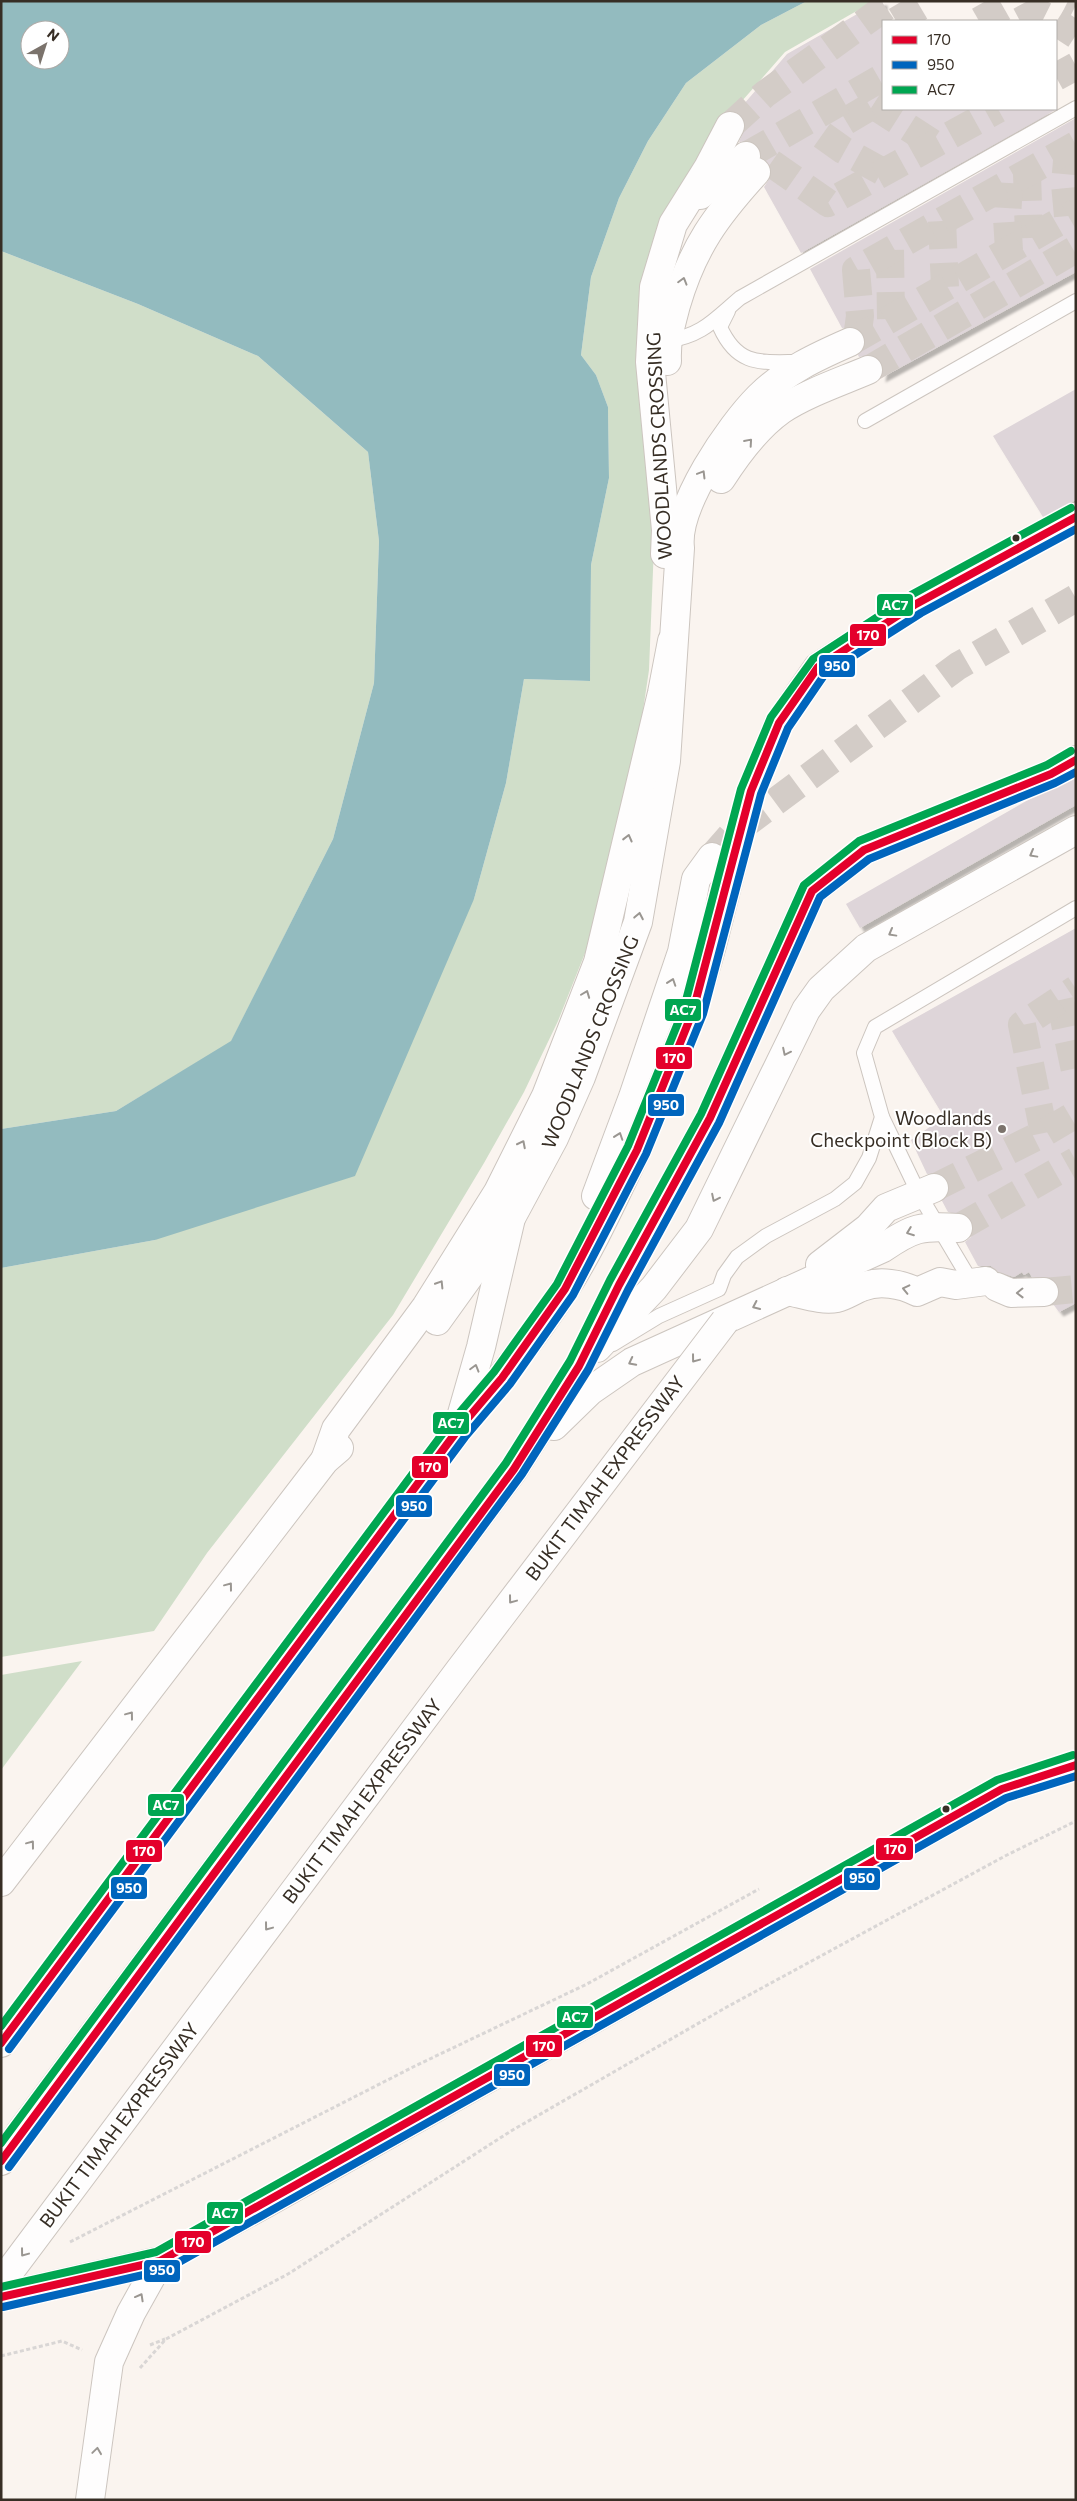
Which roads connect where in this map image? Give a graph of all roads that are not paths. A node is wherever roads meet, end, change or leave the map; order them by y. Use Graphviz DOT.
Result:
graph roads {
  1 [pos="1076,108"];
  2 [pos="740,298"];
  3 [pos="1076,301"];
  4 [pos="666,341"];
  5 [pos="850,342"];
  6 [pos="804,362"];
  7 [pos="868,370"];
  8 [pos="865,421"];
  9 [pos="1076,517"];
  10 [pos="678,537"];
  11 [pos="672,641"];
  12 [pos="1076,760"];
  13 [pos="1076,830"];
  14 [pos="712,858"];
  15 [pos="1076,908"];
  16 [pos="882,1116"];
  17 [pos="926,1191"];
  18 [pos="511,1218"];
  19 [pos="949,1227"];
  20 [pos="985,1284"];
  21 [pos="787,1291"];
  22 [pos="1044,1292"];
  23 [pos="725,1321"];
  24 [pos="541,1324"];
  25 [pos="579,1366"];
  26 [pos="370,1400"];
  27 [pos="457,1431"];
  28 [pos="514,1469"];
  29 [pos="1076,1766"];
  30 [pos="1,1882"];
  31 [pos="1,2043"];
  32 [pos="1,2161"];
  33 [pos="160,2261"];
  34 [pos="1,2283"];
  35 [pos="1,2297"];
  36 [pos="90,2500"];
  1 -- 2 [label="lane"];
  2 -- 4 [label="lane"];
  2 -- 6 [label="lane"];
  3 -- 8 [label="lane"];
  4 -- 10 [label="main road, WOODLANDS CROSSING"];
  4 -- 11 [label="main road, WOODLANDS CROSSING, one-way"];
  5 -- 6 [label="main road, WOODLANDS CROSSING"];
  10 -- 6 [label="main road, WOODLANDS CROSSING, one-way"];
  10 -- 7 [label="main road, WOODLANDS CROSSING, one-way"];
  9 -- 24 [label="main road, bridge"];
  10 -- 11 [label="main road, WOODLANDS CROSSING"];
  18 -- 11 [label="main road, WOODLANDS CROSSING, one-way"];
  26 -- 11 [label="main road, one-way"];
  12 -- 25 [label="main road"];
  13 -- 25 [label="main road, one-way"];
  24 -- 14 [label="main road, WOODLANDS CROSSING, one-way"];
  15 -- 16 [label="lane"];
  16 -- 17 [label="lane"];
  16 -- 25 [label="lane"];
  17 -- 19 [label="lane"];
  17 -- 21 [label="main road"];
  18 -- 26 [label="main road"];
  27 -- 18 [label="main road, WOODLANDS CROSSING, one-way"];
  19 -- 20 [label="lane"];
  19 -- 21 [label="main road, one-way"];
  20 -- 21 [label="main road, one-way"];
  22 -- 20 [label="main road, one-way"];
  21 -- 23 [label="main road, one-way"];
  23 -- 28 [label="main road, one-way"];
  23 -- 34 [label="main road, BUKIT TIMAH EXPRESSWAY, one-way, bridge"];
  24 -- 27 [label="main road, WOODLANDS CROSSING"];
  25 -- 28 [label="main road"];
  30 -- 26 [label="main road, one-way"];
  27 -- 31 [label="main road, WOODLANDS CROSSING"];
  28 -- 32 [label="main road"];
  29 -- 33 [label="main road"];
  33 -- 35 [label="main road"];
  36 -- 33 [label="main road, one-way"];
}
